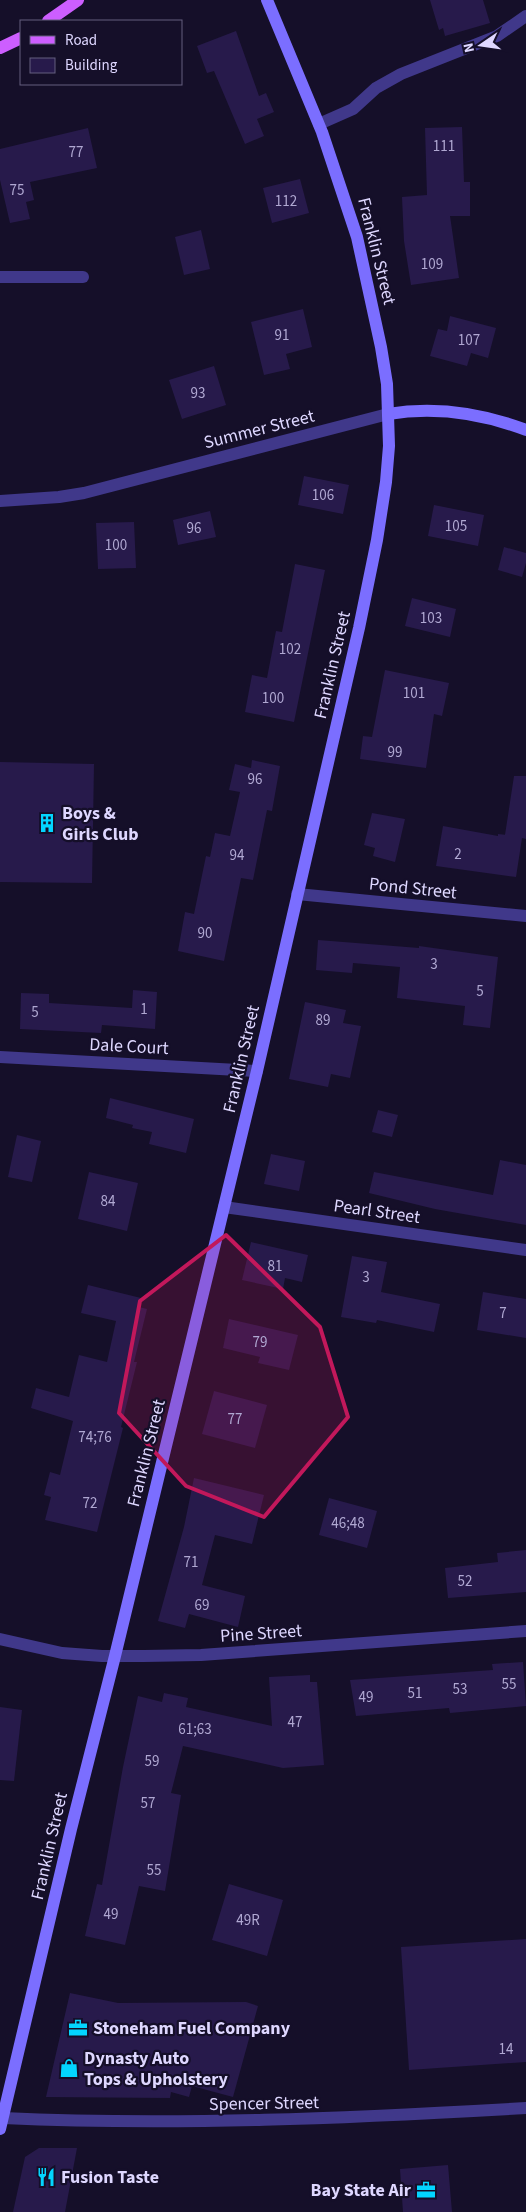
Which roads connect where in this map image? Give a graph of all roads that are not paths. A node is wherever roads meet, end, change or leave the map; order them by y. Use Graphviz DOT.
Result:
graph roads {
  1 [pos="78,0"];
  2 [pos="267,0"];
  3 [pos="526,16"];
  4 [pos="49,20"];
  5 [pos="20,38"];
  6 [pos="0,48"];
  7 [pos="319,124"];
  8 [pos="0,277"];
  9 [pos="83,277"];
  10 [pos="388,414"];
  11 [pos="526,430"];
  12 [pos="0,501"];
  13 [pos="297,894"];
  14 [pos="526,916"];
  15 [pos="0,1057"];
  16 [pos="257,1070"];
  17 [pos="224,1207"];
  18 [pos="526,1250"];
  19 [pos="526,1631"];
  20 [pos="0,1639"];
  21 [pos="115,1656"];
  22 [pos="526,2108"];
  23 [pos="1,2124"];
  1 -- 4 [label="main road"];
  2 -- 7 [label="main road, Franklin Street"];
  3 -- 7 [label="street"];
  5 -- 6 [label="main road"];
  7 -- 10 [label="main road, Franklin Street"];
  8 -- 9 [label="street"];
  10 -- 11 [label="main road, Summer Street"];
  10 -- 12 [label="street, Summer Street"];
  10 -- 13 [label="main road, Franklin Street"];
  13 -- 14 [label="street, Pond Street"];
  13 -- 16 [label="main road, Franklin Street"];
  15 -- 16 [label="street, Dale Court"];
  16 -- 17 [label="main road, Franklin Street"];
  17 -- 18 [label="street, Pearl Street"];
  17 -- 21 [label="main road, Franklin Street"];
  19 -- 21 [label="street, Pine Street"];
  20 -- 21 [label="street, Pine Street"];
  21 -- 23 [label="main road, Franklin Street"];
  22 -- 23 [label="street, Spencer Street"];
}
